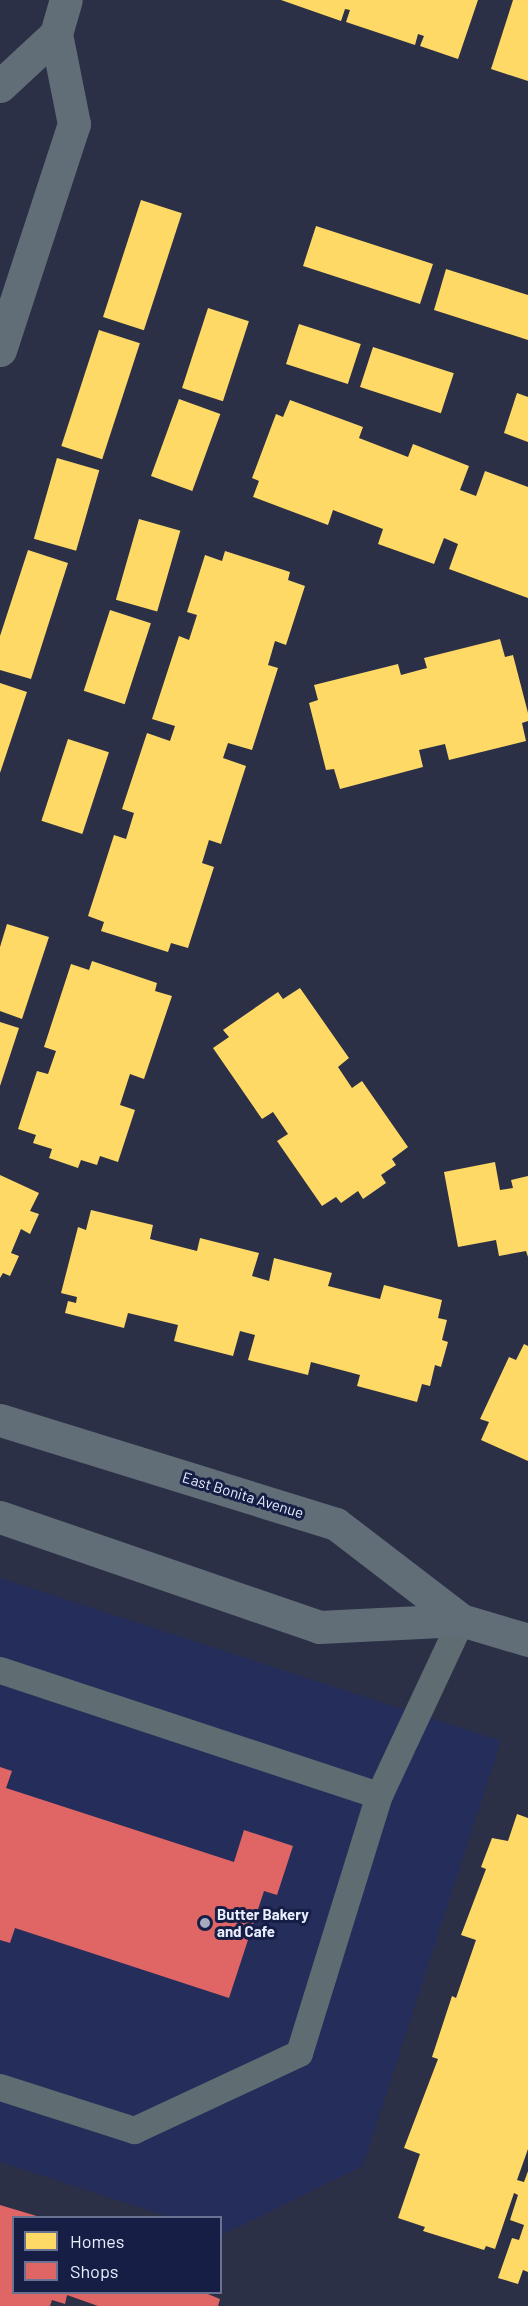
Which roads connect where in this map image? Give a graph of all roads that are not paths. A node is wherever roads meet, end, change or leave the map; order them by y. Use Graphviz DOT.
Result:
graph roads {
  1 [pos="66,0"];
  2 [pos="56,34"];
  3 [pos="0,86"];
  4 [pos="0,350"];
  5 [pos="0,1420"];
  6 [pos="0,1517"];
  7 [pos="461,1620"];
  8 [pos="528,1640"];
  9 [pos="0,1670"];
  10 [pos="379,1795"];
  11 [pos="0,2087"];
  1 -- 2 [label="main road"];
  2 -- 3 [label="main road"];
  2 -- 4 [label="main road"];
  5 -- 7 [label="main road, East Bonita Avenue"];
  6 -- 7 [label="main road, East Bonita Avenue"];
  7 -- 8 [label="main road, East Bonita Avenue"];
  7 -- 10 [label="lane"];
  9 -- 10 [label="lane"];
  10 -- 11 [label="lane"];
}
